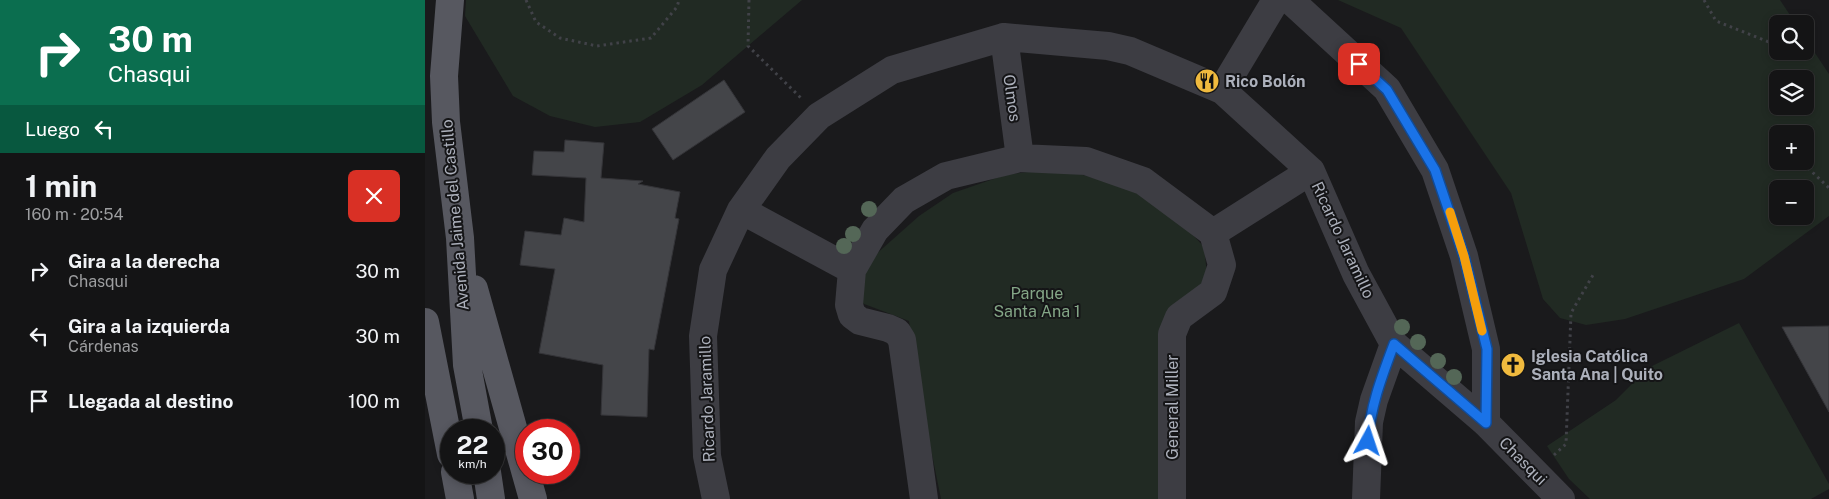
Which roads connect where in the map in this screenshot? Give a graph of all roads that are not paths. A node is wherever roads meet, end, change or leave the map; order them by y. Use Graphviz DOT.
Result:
graph roads {
  1 [pos="450,0"];
  2 [pos="1276,0"];
  3 [pos="1290,0"];
  4 [pos="1004,37"];
  5 [pos="1222,90"];
  6 [pos="1020,158"];
  7 [pos="1311,172"];
  8 [pos="741,210"];
  9 [pos="1213,233"];
  10 [pos="460,238"];
  11 [pos="852,270"];
  12 [pos="425,322"];
  13 [pos="1394,344"];
  14 [pos="444,419"];
  15 [pos="477,419"];
  16 [pos="1486,423"];
  17 [pos="457,484"];
  18 [pos="489,484"];
  19 [pos="460,499"];
  20 [pos="491,499"];
  21 [pos="533,499"];
  22 [pos="715,499"];
  23 [pos="924,499"];
  24 [pos="1172,499"];
  25 [pos="1366,499"];
  26 [pos="1561,499"];
  1 -- 10 [label="main road, Avenida Jaime del Castillo"];
  2 -- 5 [label="street"];
  3 -- 16 [label="street"];
  4 -- 5 [label="street, Ricardo Jaramillo"];
  4 -- 6 [label="street, Olmos"];
  4 -- 8 [label="street, Ricardo Jaramillo"];
  5 -- 7 [label="street, Ricardo Jaramillo"];
  6 -- 9 [label="street"];
  6 -- 11 [label="street"];
  7 -- 9 [label="street"];
  7 -- 13 [label="street, Ricardo Jaramillo"];
  8 -- 11 [label="street"];
  8 -- 22 [label="street, Ricardo Jaramillo"];
  9 -- 24 [label="street, General Miller"];
  10 -- 15 [label="main road, Avenida Jaime del Castillo"];
  10 -- 21 [label="main road"];
  11 -- 23 [label="street"];
  12 -- 14 [label="main road"];
  13 -- 16 [label="street, Chasqui"];
  13 -- 25 [label="street"];
  16 -- 26 [label="street, Chasqui"];
  17 -- 19 [label="main road"];
  18 -- 20 [label="main road"];
}
